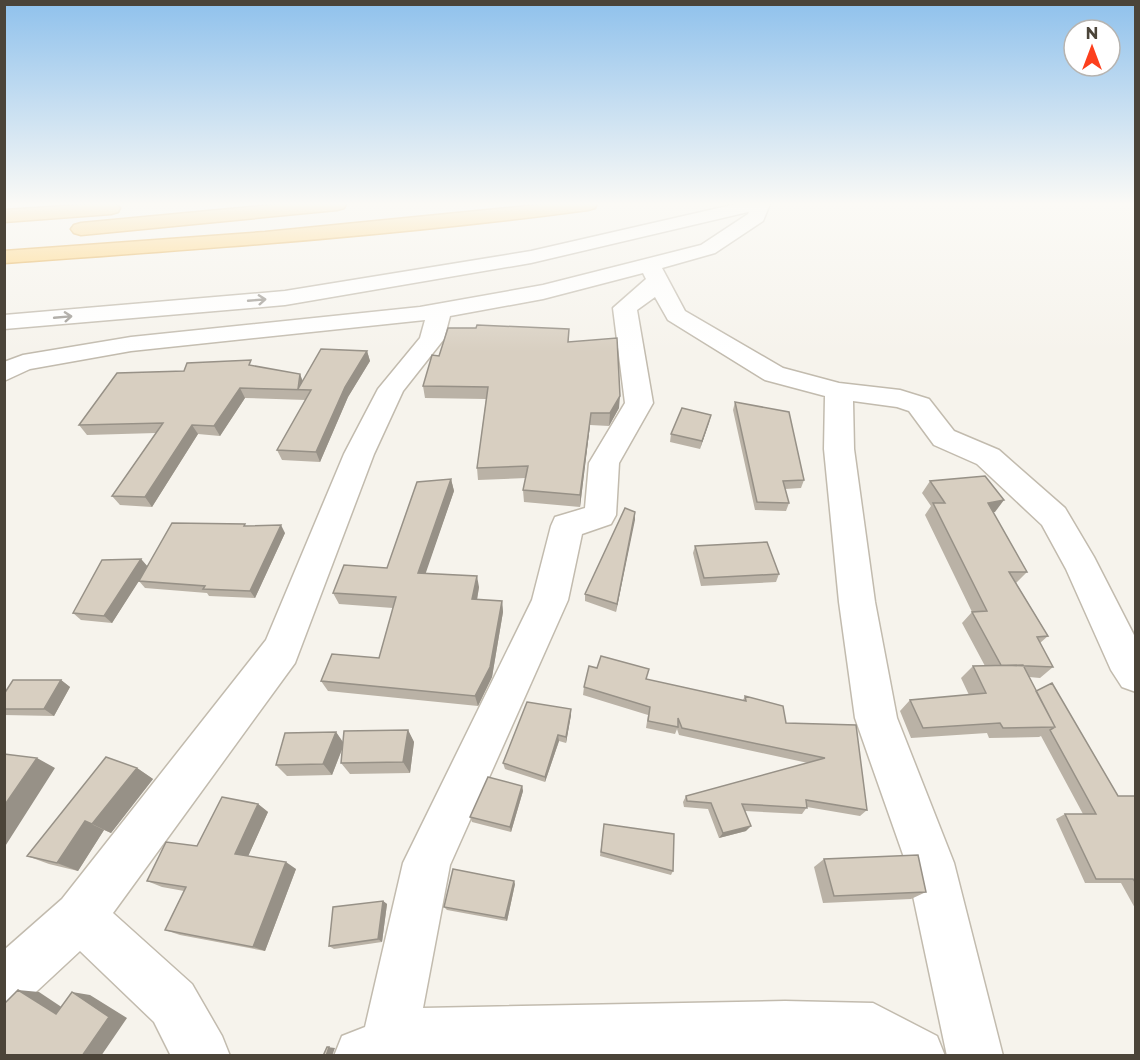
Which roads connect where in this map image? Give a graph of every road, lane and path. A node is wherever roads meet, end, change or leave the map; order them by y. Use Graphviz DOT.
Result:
graph roads {
  1 [pos="41,253"];
  2 [pos="546,253"];
  3 [pos="698,253"];
  4 [pos="4,256"];
  5 [pos="654,273"];
  6 [pos="439,311"];
  7 [pos="4,322"];
  8 [pos="4,373"];
  9 [pos="839,391"];
  10 [pos="1136,674"];
  11 [pos="80,917"];
  12 [pos="4,986"];
  13 [pos="375,1051"];
  14 [pos="202,1056"];
  15 [pos="917,1056"];
  16 [pos="975,1056"];
  1 -- 4 [label="highway"];
  7 -- 2 [label="street, one-way"];
  3 -- 5 [label="street"];
  5 -- 6 [label="street"];
  5 -- 9 [label="street"];
  5 -- 13 [label="street"];
  6 -- 8 [label="street"];
  6 -- 11 [label="street"];
  9 -- 10 [label="street"];
  9 -- 16 [label="street"];
  11 -- 12 [label="street"];
  11 -- 14 [label="street"];
  13 -- 15 [label="street"];
}
